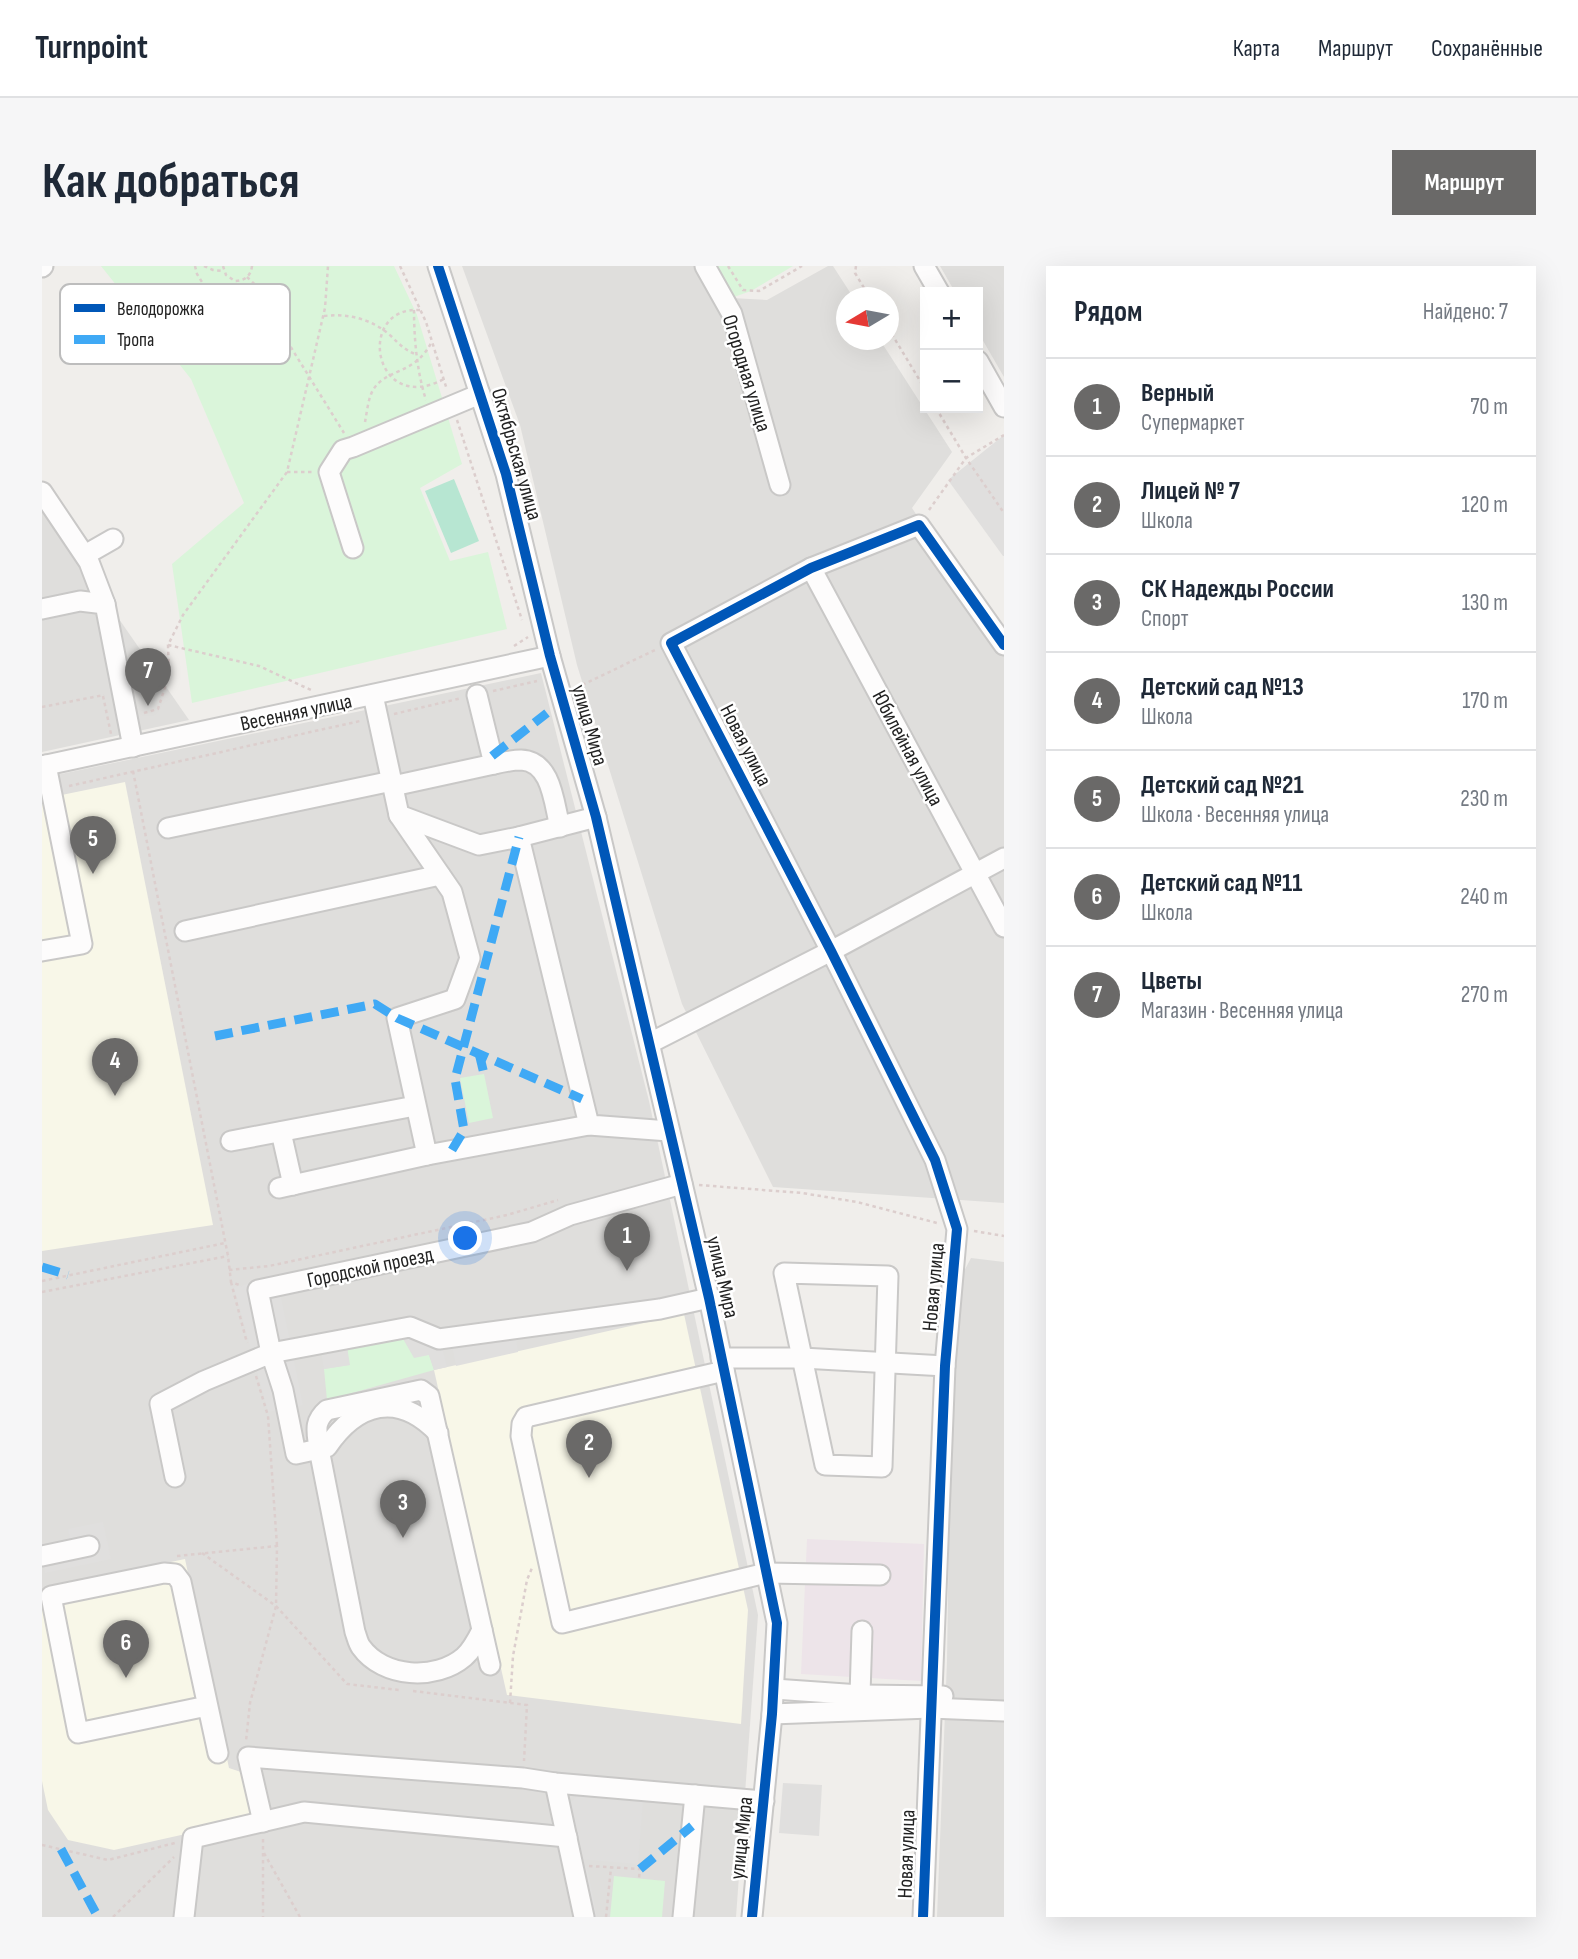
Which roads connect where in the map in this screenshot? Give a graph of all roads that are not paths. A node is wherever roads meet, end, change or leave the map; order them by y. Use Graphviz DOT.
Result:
graph roads {
  1 [pos="438,266"];
  2 [pos="705,266"];
  3 [pos="924,266"];
  4 [pos="936,287"];
  5 [pos="983,370"];
  6 [pos="480,394"];
  7 [pos="1004,407"];
  8 [pos="780,485"];
  9 [pos="42,492"];
  10 [pos="113,540"];
  11 [pos="353,548"];
  12 [pos="85,555"];
  13 [pos="811,568"];
  14 [pos="105,604"];
  15 [pos="42,609"];
  16 [pos="1004,645"];
  17 [pos="542,658"];
  18 [pos="373,695"];
  19 [pos="477,695"];
  20 [pos="123,748"];
  21 [pos="494,764"];
  22 [pos="44,765"];
  23 [pos="392,783"];
  24 [pos="48,812"];
  25 [pos="400,815"];
  26 [pos="596,817"];
  27 [pos="560,827"];
  28 [pos="168,828"];
  29 [pos="519,837"];
  30 [pos="1004,858"];
  31 [pos="975,873"];
  32 [pos="440,875"];
  33 [pos="1004,928"];
  34 [pos="185,931"];
  35 [pos="42,951"];
  36 [pos="831,951"];
  37 [pos="650,1043"];
  38 [pos="415,1106"];
  39 [pos="589,1125"];
  40 [pos="669,1131"];
  41 [pos="281,1132"];
  42 [pos="231,1142"];
  43 [pos="427,1155"];
  44 [pos="682,1184"];
  45 [pos="709,1298"];
  46 [pos="271,1353"];
  47 [pos="802,1358"];
  48 [pos="884,1363"];
  49 [pos="722,1364"];
  50 [pos="945,1366"];
  51 [pos="320,1448"];
  52 [pos="175,1477"];
  53 [pos="89,1546"];
  54 [pos="42,1556"];
  55 [pos="766,1573"];
  56 [pos="880,1575"];
  57 [pos="482,1630"];
  58 [pos="862,1630"];
  59 [pos="491,1665"];
  60 [pos="774,1689"];
  61 [pos="860,1695"];
  62 [pos="1004,1698"];
  63 [pos="931,1702"];
  64 [pos="206,1706"];
  65 [pos="1004,1711"];
  66 [pos="772,1714"];
  67 [pos="218,1754"];
  68 [pos="555,1783"];
  69 [pos="695,1795"];
  70 [pos="764,1801"];
  71 [pos="263,1822"];
  72 [pos="567,1838"];
  73 [pos="184,1917"];
  74 [pos="584,1917"];
  75 [pos="683,1917"];
  76 [pos="752,1917"];
  77 [pos="923,1917"];
  1 -- 6 [label="street, Октябрьская улица"];
  2 -- 8 [label="street, Огородная улица"];
  3 -- 4 [label="street"];
  5 -- 7 [label="street"];
  6 -- 11 [label="street"];
  6 -- 17 [label="street, Октябрьская улица"];
  9 -- 12 [label="street"];
  10 -- 12 [label="street"];
  12 -- 14 [label="street"];
  13 -- 16 [label="street"];
  13 -- 31 [label="street, Юбилейная улица"];
  13 -- 36 [label="street, Новая улица"];
  14 -- 15 [label="street"];
  14 -- 20 [label="street"];
  17 -- 18 [label="street, Весенняя улица"];
  17 -- 26 [label="street, улица Мира"];
  18 -- 20 [label="street, Весенняя улица"];
  18 -- 23 [label="street"];
  19 -- 21 [label="street"];
  20 -- 22 [label="street, Весенняя улица"];
  21 -- 23 [label="street"];
  21 -- 27 [label="street"];
  22 -- 24 [label="street"];
  23 -- 25 [label="street"];
  23 -- 28 [label="street"];
  24 -- 35 [label="street"];
  25 -- 29 [label="street"];
  25 -- 32 [label="street"];
  26 -- 27 [label="street"];
  26 -- 37 [label="street, улица Мира"];
  27 -- 29 [label="street"];
  29 -- 39 [label="street"];
  30 -- 31 [label="street"];
  31 -- 33 [label="street, Юбилейная улица"];
  31 -- 36 [label="street"];
  32 -- 34 [label="street"];
  32 -- 38 [label="street"];
  36 -- 37 [label="street"];
  36 -- 50 [label="street, Новая улица"];
  37 -- 40 [label="street, улица Мира"];
  38 -- 41 [label="street"];
  38 -- 43 [label="street"];
  39 -- 40 [label="street"];
  39 -- 43 [label="street"];
  40 -- 44 [label="street, улица Мира"];
  41 -- 42 [label="street"];
  41 -- 43 [label="street"];
  44 -- 45 [label="street, улица Мира"];
  44 -- 46 [label="street, Городской проезд"];
  45 -- 46 [label="street"];
  45 -- 49 [label="street, улица Мира"];
  46 -- 51 [label="street"];
  46 -- 52 [label="street"];
  47 -- 48 [label="street"];
  47 -- 48 [label="street"];
  47 -- 48 [label="street"];
  47 -- 49 [label="street"];
  48 -- 50 [label="street"];
  49 -- 55 [label="street, улица Мира"];
  49 -- 55 [label="street"];
  50 -- 63 [label="street, Новая улица"];
  51 -- 57 [label="street"];
  51 -- 57 [label="street"];
  53 -- 54 [label="street"];
  55 -- 56 [label="street"];
  55 -- 60 [label="street, улица Мира"];
  57 -- 59 [label="street"];
  58 -- 61 [label="street"];
  60 -- 61 [label="street"];
  60 -- 66 [label="street, улица Мира"];
  61 -- 63 [label="street"];
  62 -- 63 [label="street"];
  63 -- 65 [label="street"];
  63 -- 66 [label="street"];
  63 -- 77 [label="street, Новая улица"];
  64 -- 64 [label="street"];
  64 -- 67 [label="street"];
  66 -- 70 [label="street, улица Мира"];
  68 -- 69 [label="street"];
  68 -- 71 [label="street"];
  68 -- 72 [label="street"];
  69 -- 70 [label="street"];
  69 -- 75 [label="street"];
  70 -- 76 [label="street, улица Мира"];
  71 -- 72 [label="street"];
  71 -- 73 [label="street"];
  72 -- 74 [label="street"];
}
